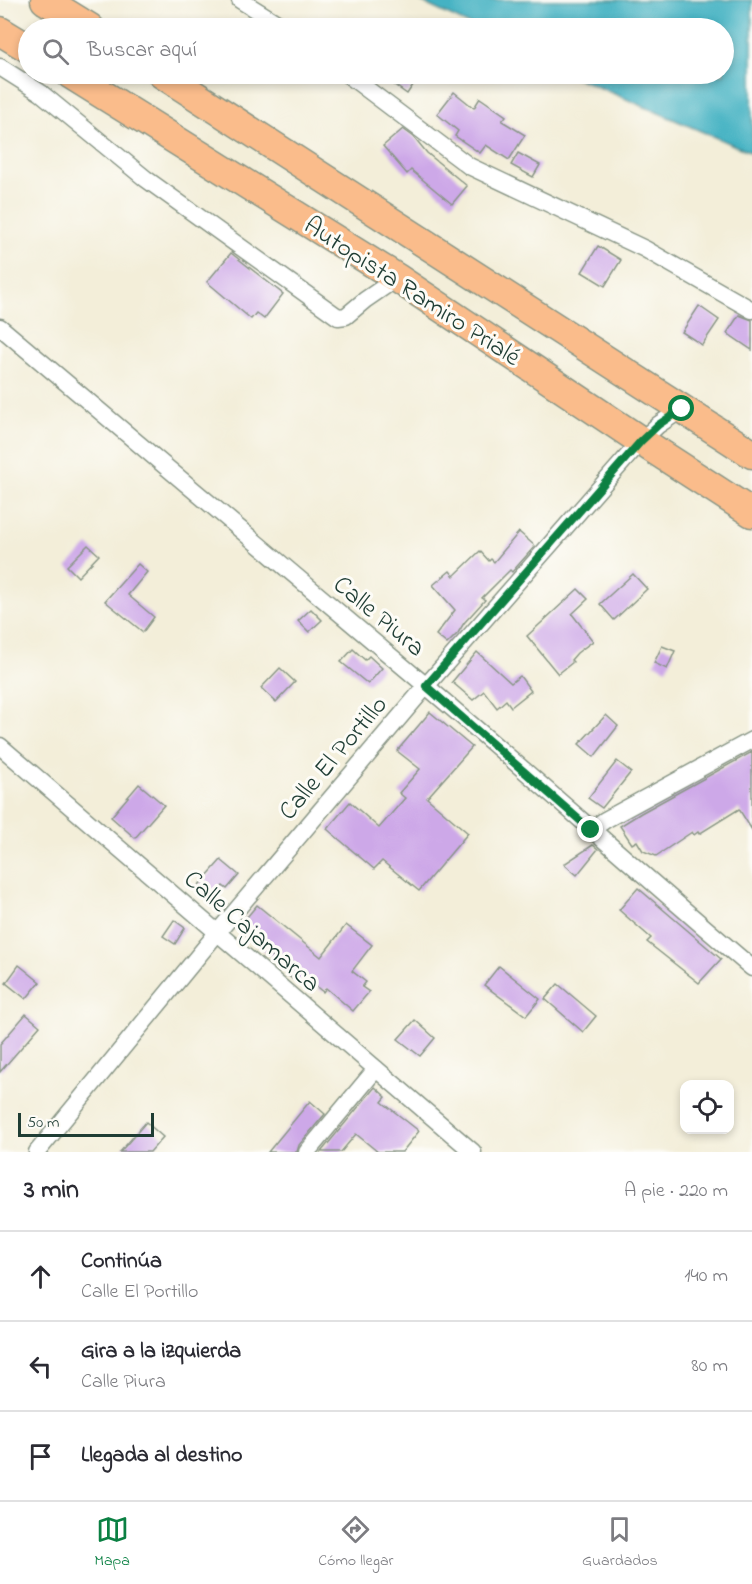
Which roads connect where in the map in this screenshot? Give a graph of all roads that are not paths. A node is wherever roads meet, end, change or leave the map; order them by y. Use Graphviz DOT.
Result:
graph roads {
  1 [pos="45,0"];
  2 [pos="240,0"];
  3 [pos="74,18"];
  4 [pos="269,18"];
  5 [pos="0,31"];
  6 [pos="18,42"];
  7 [pos="0,67"];
  8 [pos="18,78"];
  9 [pos="27,84"];
  10 [pos="86,84"];
  11 [pos="178,84"];
  12 [pos="360,84"];
  13 [pos="397,278"];
  14 [pos="752,310"];
  15 [pos="0,327"];
  16 [pos="682,409"];
  17 [pos="641,441"];
  18 [pos="752,454"];
  19 [pos="752,513"];
  20 [pos="426,686"];
  21 [pos="752,740"];
  22 [pos="0,746"];
  23 [pos="591,830"];
  24 [pos="217,933"];
  25 [pos="752,968"];
  26 [pos="376,1069"];
  27 [pos="37,1152"];
  28 [pos="307,1152"];
  29 [pos="473,1152"];
  1 -- 3 [label="highway"];
  2 -- 4 [label="street"];
  5 -- 6 [label="highway"];
  7 -- 8 [label="street"];
  9 -- 13 [label="street"];
  10 -- 13 [label="highway, Autopista Ramiro Prialé"];
  11 -- 16 [label="highway, Autopista Ramiro Prialé"];
  12 -- 14 [label="street"];
  13 -- 17 [label="highway, Autopista Ramiro Prialé"];
  15 -- 20 [label="street, Calle Piura"];
  16 -- 17 [label="street, Calle El Portillo"];
  16 -- 18 [label="highway, Autopista Ramiro Prialé"];
  17 -- 19 [label="highway, Autopista Ramiro Prialé"];
  17 -- 20 [label="street, Calle El Portillo"];
  20 -- 23 [label="street, Calle Piura"];
  20 -- 24 [label="street, Calle El Portillo"];
  21 -- 23 [label="street"];
  22 -- 24 [label="street, Calle Cajamarca"];
  23 -- 25 [label="street, Calle Piura"];
  24 -- 26 [label="street, Calle Cajamarca"];
  24 -- 27 [label="street, Calle El Portillo"];
  26 -- 28 [label="street"];
  26 -- 29 [label="street, Calle Cajamarca"];
}
